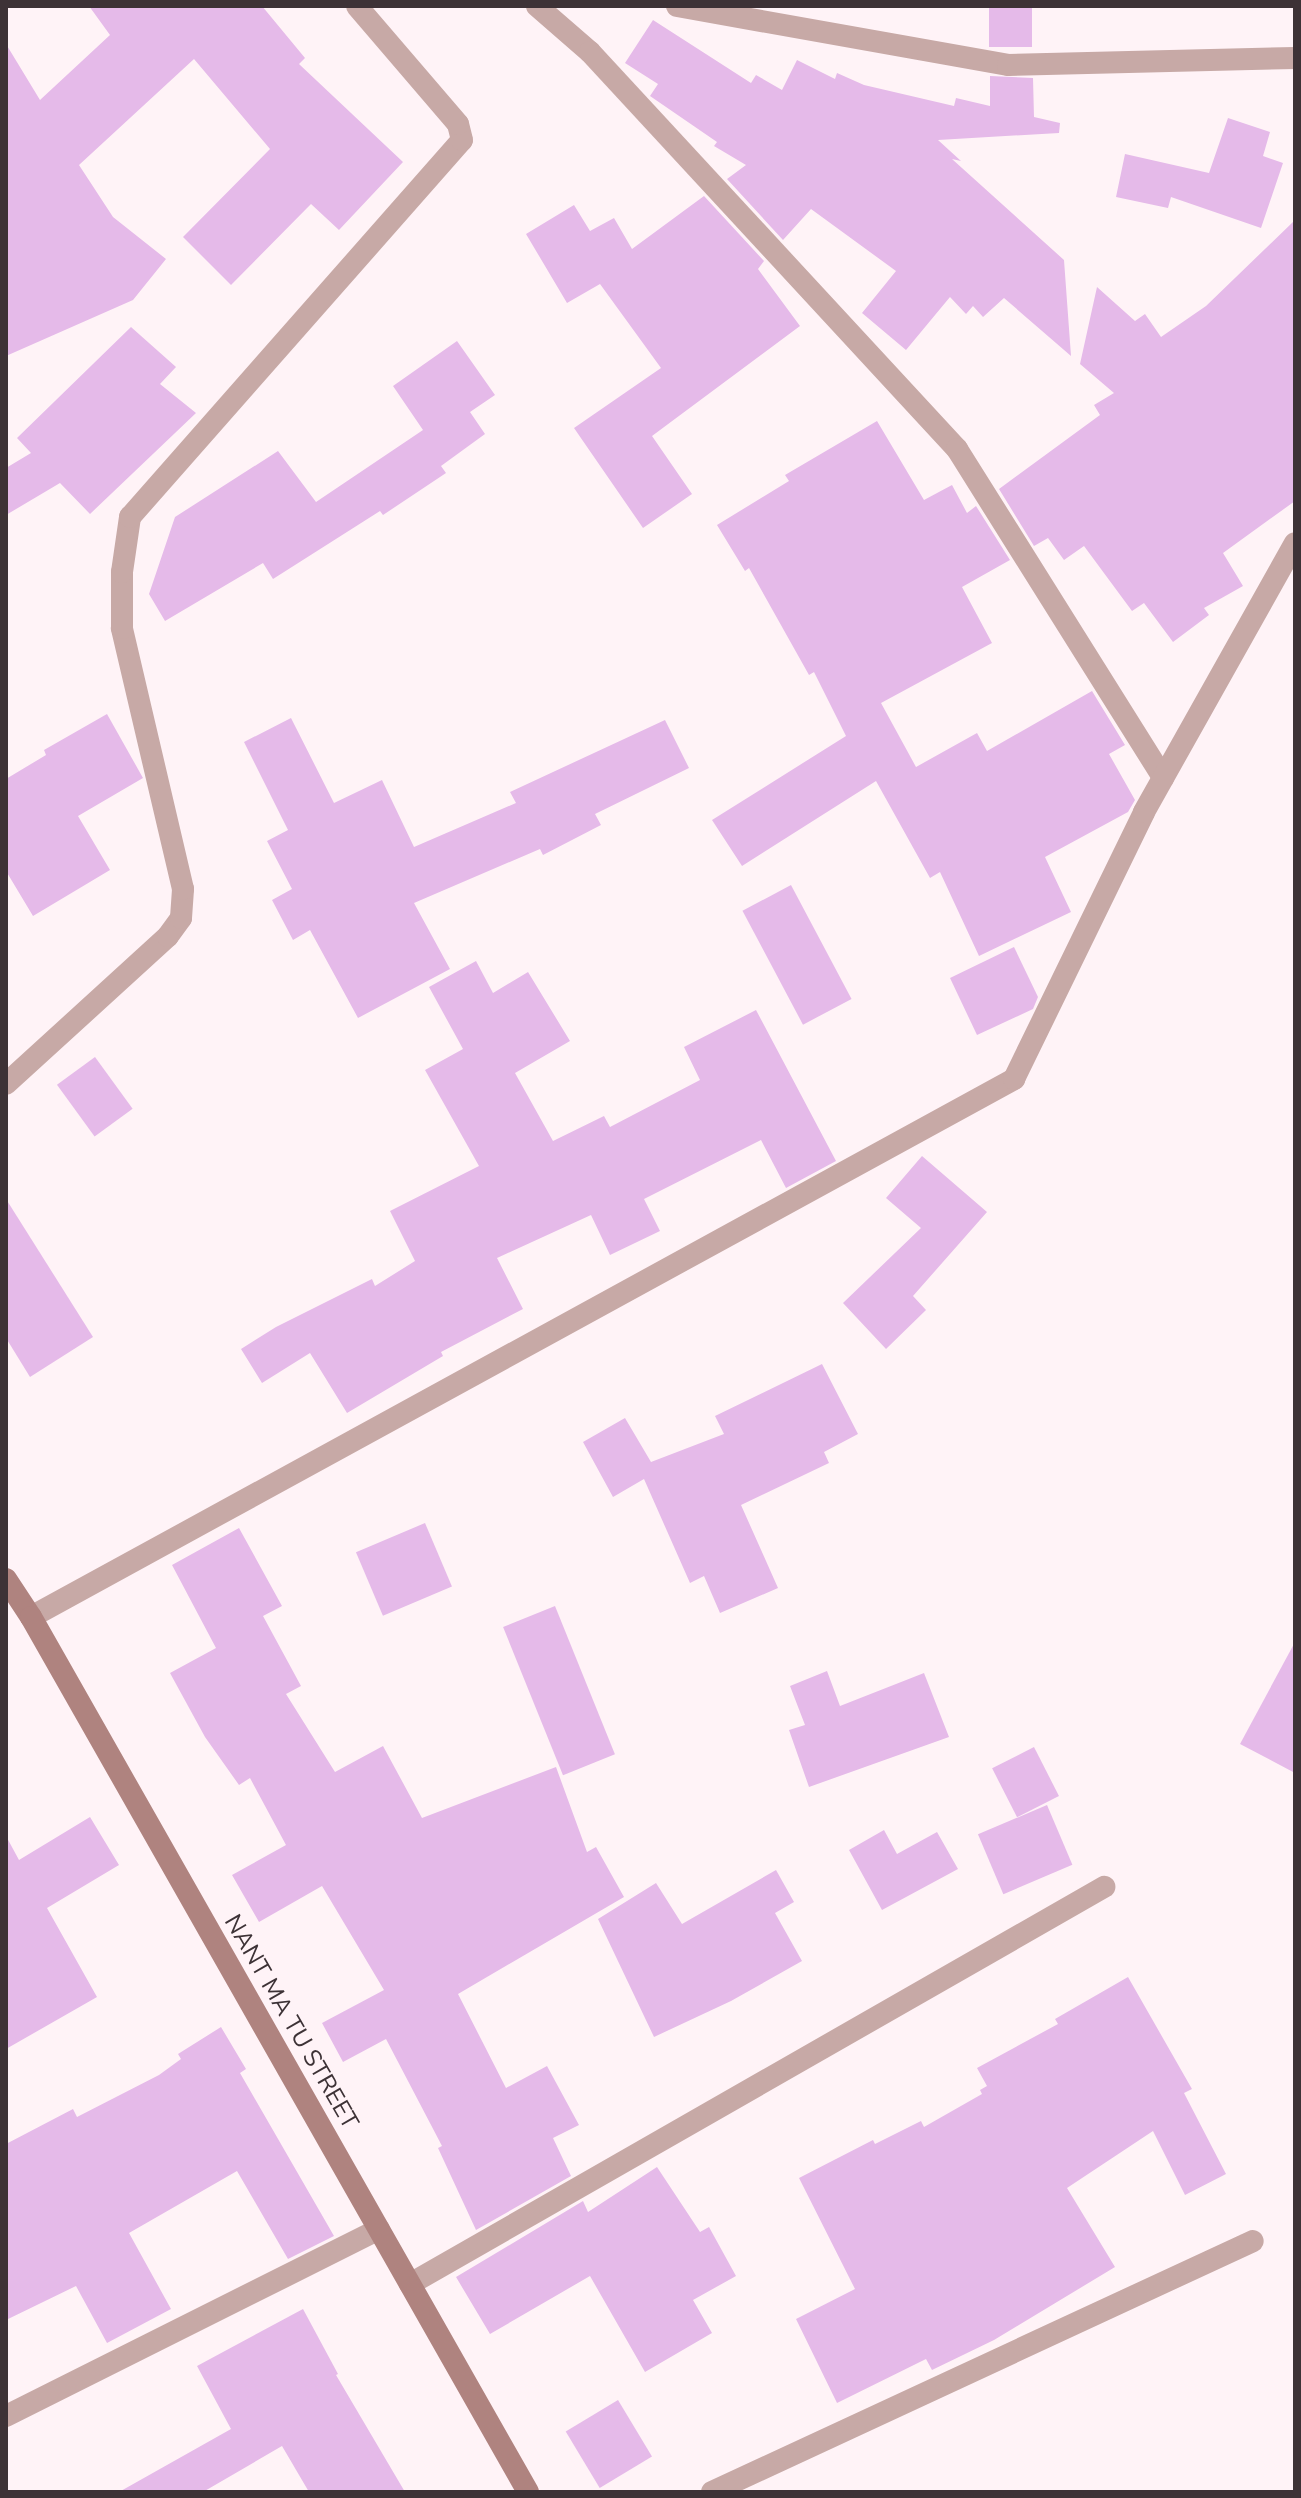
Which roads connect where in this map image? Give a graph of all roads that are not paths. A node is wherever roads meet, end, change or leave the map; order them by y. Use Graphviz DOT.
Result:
graph roads {
  1 [pos="357,6"];
  2 [pos="537,6"];
  3 [pos="677,6"];
  4 [pos="1295,58"];
  5 [pos="1295,543"];
  6 [pos="1163,778"];
  7 [pos="6,1084"];
  8 [pos="6,1579"];
  9 [pos="31,1617"];
  10 [pos="1104,1887"];
  11 [pos="379,2229"];
  12 [pos="1253,2241"];
  13 [pos="410,2284"];
  14 [pos="6,2416"];
  15 [pos="528,2492"];
  16 [pos="712,2492"];
  1 -- 7 [label="street"];
  2 -- 6 [label="street"];
  3 -- 4 [label="street"];
  5 -- 6 [label="street"];
  6 -- 9 [label="street"];
  8 -- 9 [label="main road, NANT MA TU STREET"];
  9 -- 11 [label="main road, NANT MA TU STREET"];
  10 -- 13 [label="street"];
  11 -- 13 [label="main road, NANT MA TU STREET"];
  11 -- 14 [label="street"];
  12 -- 16 [label="street"];
  13 -- 15 [label="main road, NANT MA TU STREET"];
}
